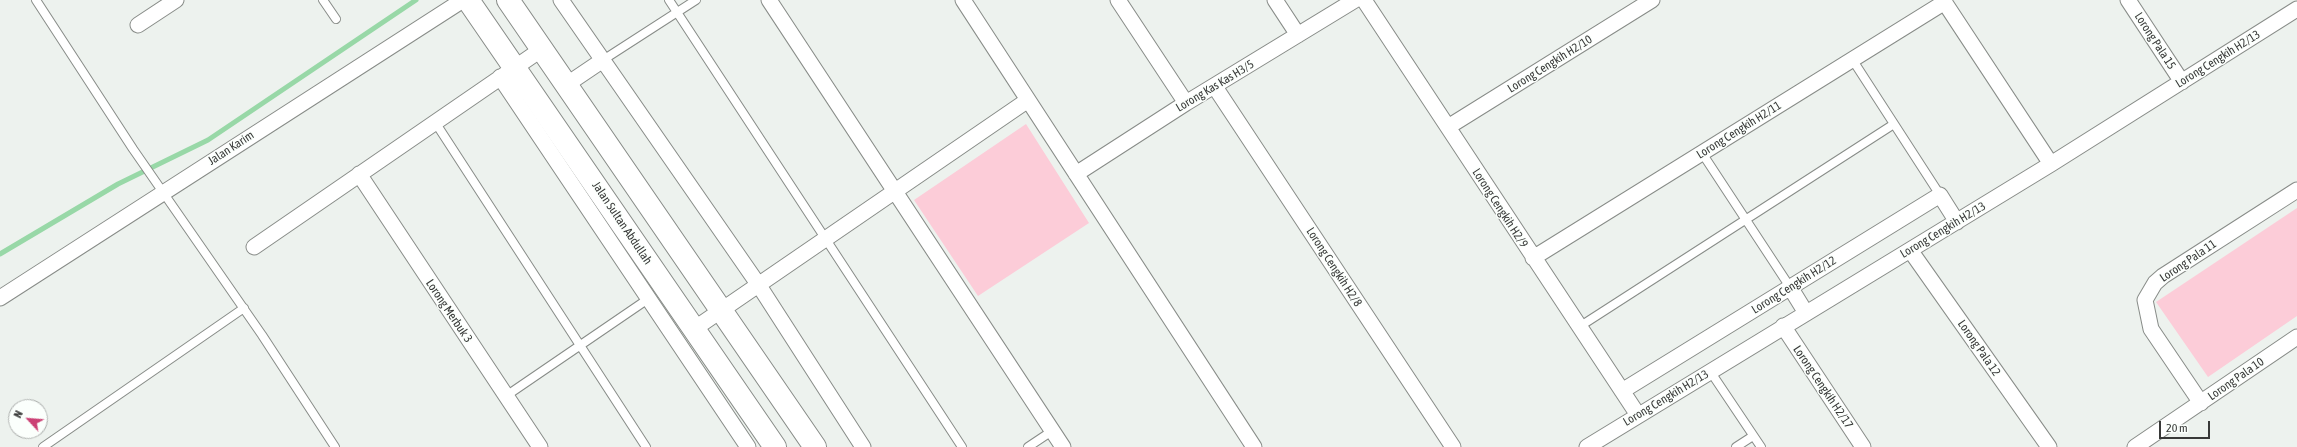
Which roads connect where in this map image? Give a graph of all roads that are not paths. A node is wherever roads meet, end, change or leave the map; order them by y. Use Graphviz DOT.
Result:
graph roads {
  1 [pos="36,0"];
  2 [pos="176,0"];
  3 [pos="323,0"];
  4 [pos="463,0"];
  5 [pos="468,0"];
  6 [pos="508,0"];
  7 [pos="561,0"];
  8 [pos="669,0"];
  9 [pos="696,0"];
  10 [pos="770,0"];
  11 [pos="963,0"];
  12 [pos="1118,0"];
  13 [pos="1275,0"];
  14 [pos="1356,0"];
  15 [pos="1364,0"];
  16 [pos="1652,0"];
  17 [pos="2128,0"];
  18 [pos="1944,1"];
  19 [pos="2297,9"];
  20 [pos="677,12"];
  21 [pos="336,19"];
  22 [pos="138,25"];
  23 [pos="1298,35"];
  24 [pos="542,49"];
  25 [pos="1852,59"];
  26 [pos="603,60"];
  27 [pos="508,72"];
  28 [pos="2182,82"];
  29 [pos="566,85"];
  30 [pos="1215,87"];
  31 [pos="1028,100"];
  32 [pos="1186,103"];
  33 [pos="435,122"];
  34 [pos="1894,124"];
  35 [pos="1448,128"];
  36 [pos="1702,153"];
  37 [pos="2051,164"];
  38 [pos="359,174"];
  39 [pos="1076,174"];
  40 [pos="158,186"];
  41 [pos="2297,190"];
  42 [pos="894,191"];
  43 [pos="1940,195"];
  44 [pos="1746,220"];
  45 [pos="1957,222"];
  46 [pos="824,240"];
  47 [pos="254,247"];
  48 [pos="1910,250"];
  49 [pos="1533,258"];
  50 [pos="758,284"];
  51 [pos="1790,287"];
  52 [pos="0,298"];
  53 [pos="648,299"];
  54 [pos="244,308"];
  55 [pos="720,310"];
  56 [pos="1806,313"];
  57 [pos="1783,326"];
  58 [pos="1579,327"];
  59 [pos="694,329"];
  60 [pos="2297,337"];
  61 [pos="580,346"];
  62 [pos="1710,371"];
  63 [pos="1622,391"];
  64 [pos="506,396"];
  65 [pos="2201,403"];
  66 [pos="1638,415"];
  67 [pos="1052,431"];
  68 [pos="1753,436"];
  69 [pos="43,447"];
  70 [pos="335,447"];
  71 [pos="540,447"];
  72 [pos="646,447"];
  73 [pos="748,447"];
  74 [pos="775,447"];
  75 [pos="815,447"];
  76 [pos="863,447"];
  77 [pos="962,447"];
  78 [pos="1028,447"];
  79 [pos="1063,447"];
  80 [pos="1254,447"];
  81 [pos="1453,447"];
  82 [pos="1587,447"];
  83 [pos="1736,447"];
  84 [pos="1760,447"];
  85 [pos="1864,447"];
  86 [pos="2049,447"];
  87 [pos="2135,447"];
  1 -- 40 [label="lane"];
  2 -- 22 [label="street"];
  3 -- 21 [label="lane"];
  4 -- 40 [label="street, Jalan Karim"];
  5 -- 27 [label="main road, Jalan Sultan Abdullah"];
  6 -- 24 [label="main road"];
  7 -- 26 [label="street"];
  8 -- 20 [label="lane"];
  9 -- 20 [label="lane"];
  10 -- 42 [label="street"];
  11 -- 31 [label="street"];
  12 -- 32 [label="street"];
  13 -- 23 [label="street"];
  14 -- 23 [label="street, Lorong Kas Kas H3/5"];
  15 -- 35 [label="street, Lorong Cengkih H2/9"];
  16 -- 35 [label="street, Lorong Cengkih H2/10"];
  17 -- 28 [label="street, Lorong Pala 15"];
  18 -- 25 [label="street, Lorong Cengkih H2/11"];
  18 -- 37 [label="street"];
  19 -- 28 [label="street, Lorong Cengkih H2/13"];
  20 -- 26 [label="lane"];
  20 -- 46 [label="lane"];
  23 -- 30 [label="street, Lorong Kas Kas H3/5"];
  24 -- 27 [label="street"];
  24 -- 29 [label="main road"];
  25 -- 34 [label="lane"];
  25 -- 36 [label="street, Lorong Cengkih H2/11"];
  26 -- 29 [label="street"];
  26 -- 50 [label="street"];
  27 -- 33 [label="street"];
  27 -- 53 [label="street"];
  27 -- 59 [label="main road, Jalan Sultan Abdullah"];
  28 -- 37 [label="street, Lorong Cengkih H2/13"];
  29 -- 55 [label="main road"];
  30 -- 32 [label="street, Lorong Kas Kas H3/5"];
  30 -- 81 [label="street, Lorong Cengkih H2/8"];
  31 -- 39 [label="street"];
  31 -- 42 [label="street"];
  32 -- 39 [label="street, Lorong Kas Kas H3/5"];
  33 -- 38 [label="street"];
  33 -- 61 [label="lane"];
  34 -- 43 [label="lane"];
  34 -- 44 [label="lane"];
  35 -- 49 [label="street, Lorong Cengkih H2/9"];
  36 -- 44 [label="lane"];
  36 -- 49 [label="street, Lorong Cengkih H2/11"];
  37 -- 45 [label="street, Lorong Cengkih H2/13"];
  38 -- 47 [label="street"];
  38 -- 64 [label="street, Lorong Merbuk 3"];
  39 -- 80 [label="street"];
  40 -- 52 [label="street, Jalan Karim"];
  40 -- 54 [label="lane"];
  41 -- 65 [label="street, Lorong Pala 11"];
  42 -- 46 [label="street"];
  42 -- 67 [label="street"];
  43 -- 45 [label="street"];
  43 -- 51 [label="street, Lorong Cengkih H2/12"];
  44 -- 51 [label="lane"];
  44 -- 58 [label="lane"];
  45 -- 48 [label="street, Lorong Cengkih H2/13"];
  46 -- 50 [label="street"];
  46 -- 77 [label="lane"];
  48 -- 56 [label="street, Lorong Cengkih H2/13"];
  48 -- 86 [label="street, Lorong Pala 12"];
  49 -- 58 [label="street, Lorong Cengkih H2/9"];
  50 -- 55 [label="street"];
  50 -- 76 [label="street"];
  51 -- 56 [label="street"];
  51 -- 63 [label="street, Lorong Cengkih H2/12"];
  53 -- 61 [label="lane"];
  53 -- 73 [label="street"];
  54 -- 69 [label="lane"];
  54 -- 70 [label="lane"];
  55 -- 59 [label="street"];
  55 -- 75 [label="main road"];
  56 -- 57 [label="street, Lorong Cengkih H2/13"];
  57 -- 62 [label="street, Lorong Cengkih H2/13"];
  57 -- 85 [label="street, Lorong Cengkih H2/17"];
  58 -- 63 [label="street, Lorong Cengkih H2/9"];
  59 -- 74 [label="main road, Jalan Sultan Abdullah"];
  60 -- 65 [label="street, Lorong Pala 10"];
  61 -- 64 [label="lane"];
  61 -- 72 [label="lane"];
  62 -- 66 [label="street, Lorong Cengkih H2/13"];
  62 -- 68 [label="lane"];
  63 -- 66 [label="street, Lorong Cengkih H2/9"];
  64 -- 71 [label="street, Lorong Merbuk 3"];
  65 -- 87 [label="street, Lorong Pala 10"];
  66 -- 82 [label="street, Lorong Cengkih H2/13"];
  67 -- 78 [label="lane"];
  67 -- 79 [label="street"];
  68 -- 83 [label="lane"];
  68 -- 84 [label="lane"];
}
